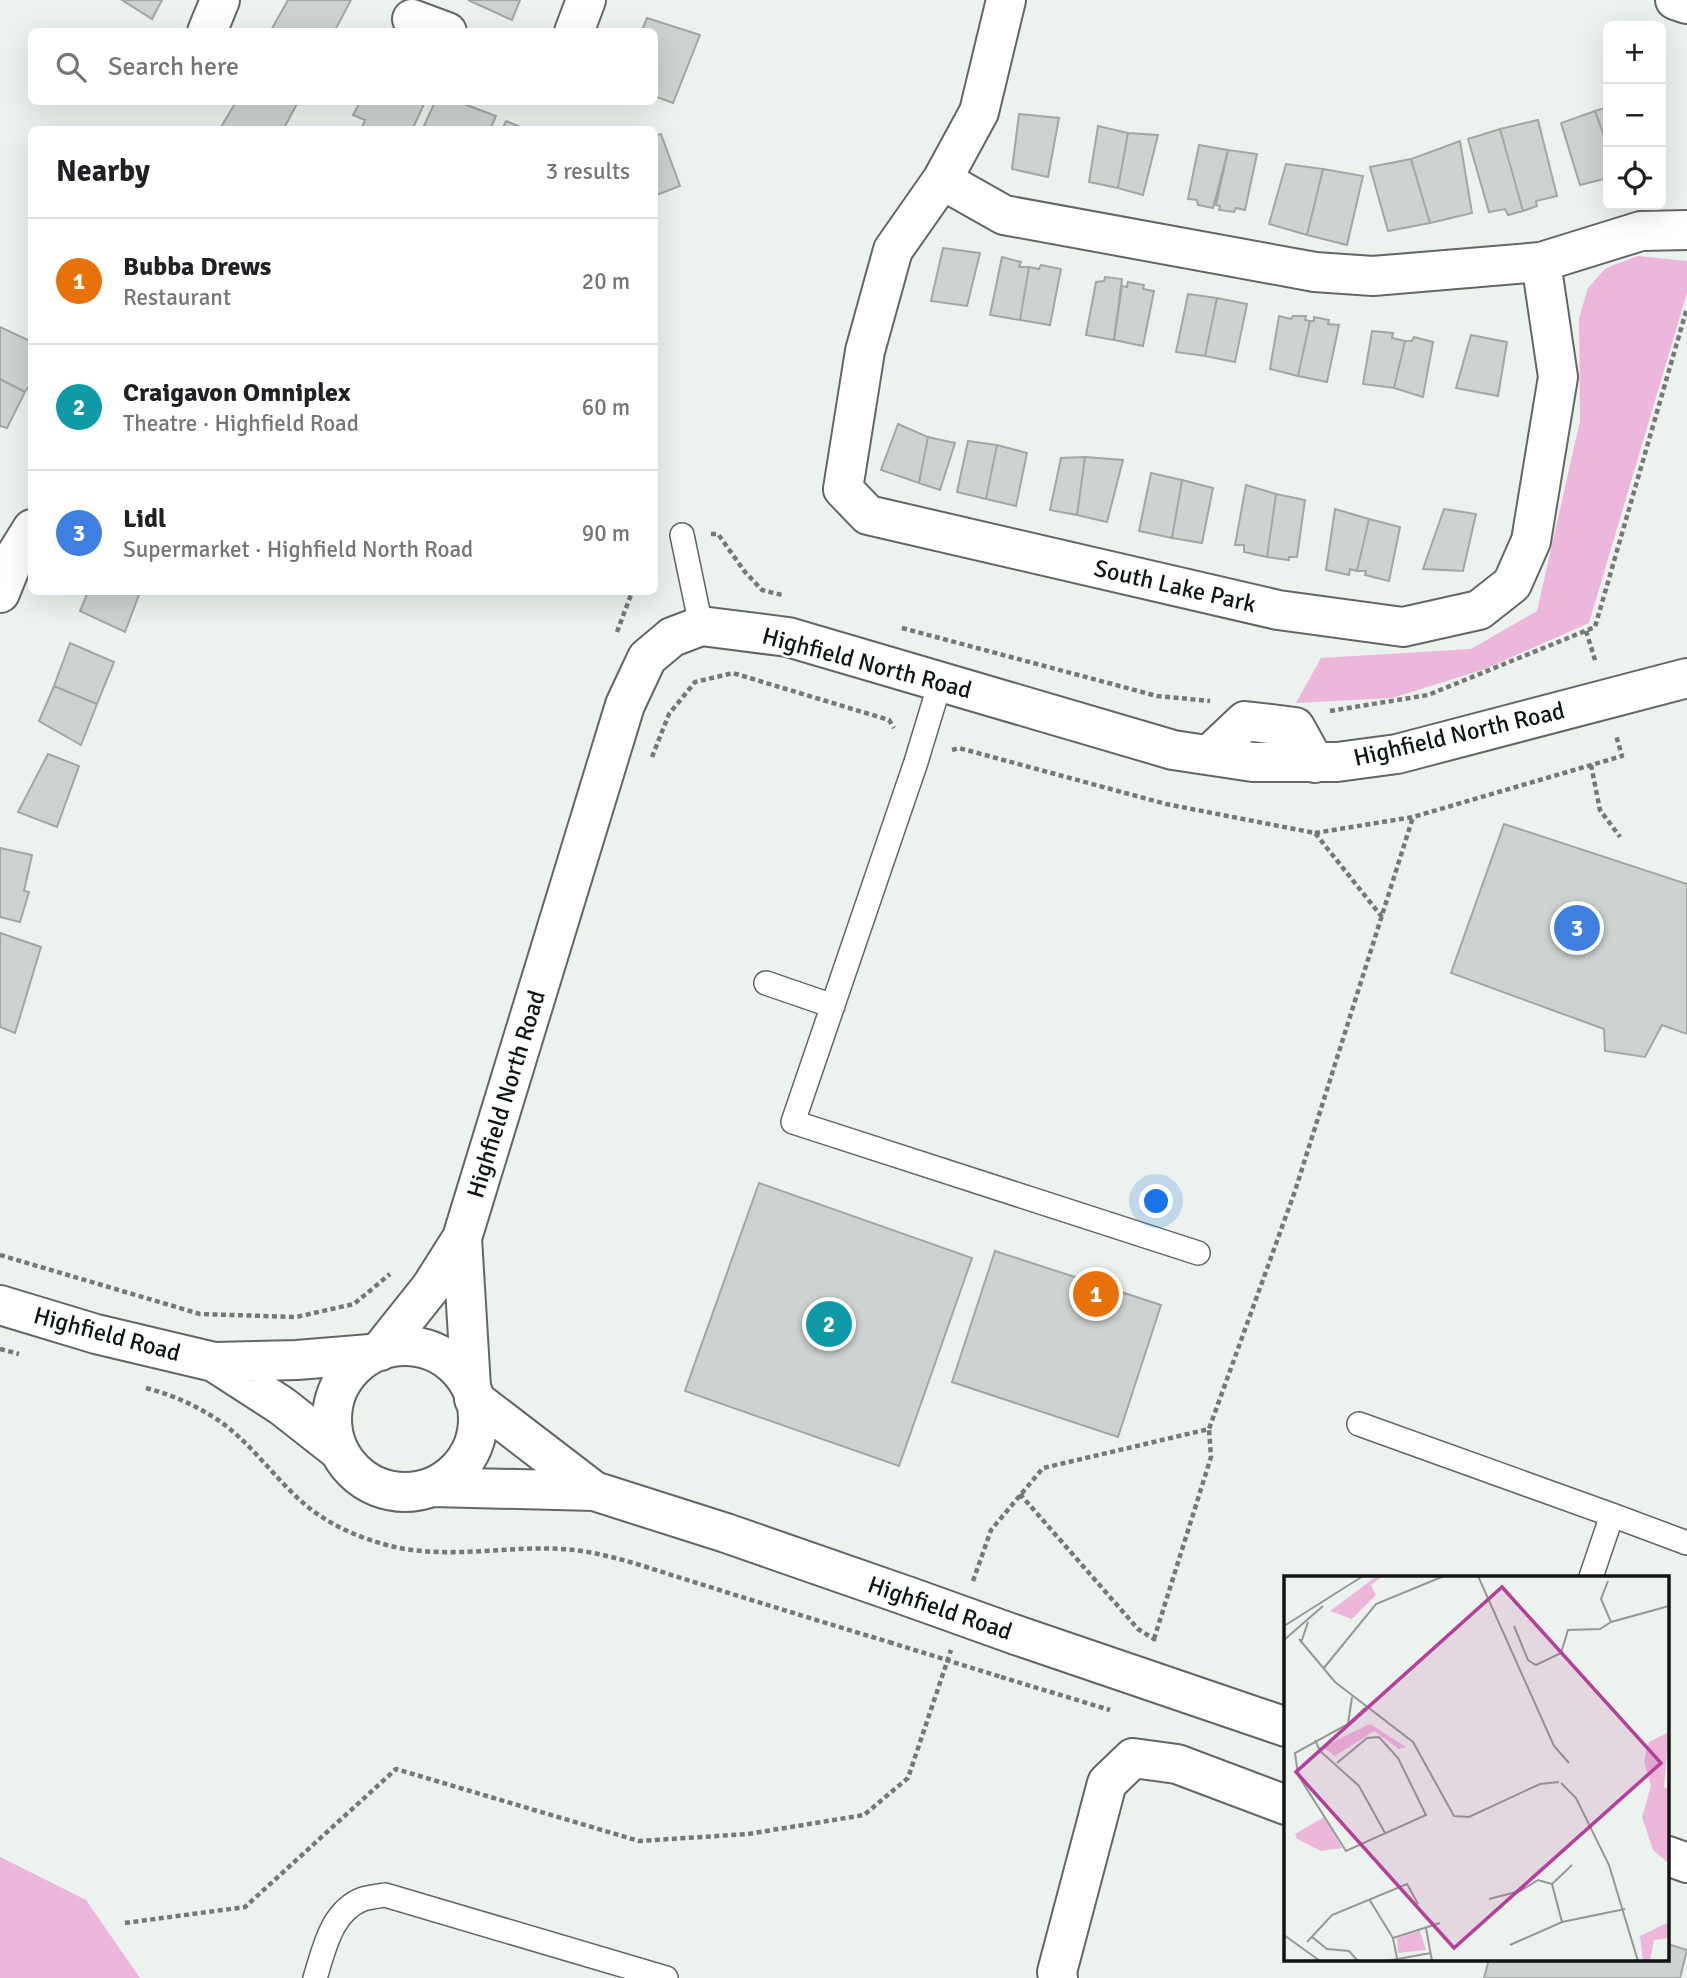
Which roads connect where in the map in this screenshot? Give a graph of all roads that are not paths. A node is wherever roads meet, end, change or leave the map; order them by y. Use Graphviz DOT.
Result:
graph roads {
  1 [pos="220,0"];
  2 [pos="586,0"];
  3 [pos="1006,0"];
  4 [pos="1675,0"];
  5 [pos="1687,4"];
  6 [pos="412,19"];
  7 [pos="209,28"];
  8 [pos="436,28"];
  9 [pos="576,28"];
  10 [pos="942,180"];
  11 [pos="1687,230"];
  12 [pos="1541,262"];
  13 [pos="28,535"];
  14 [pos="682,535"];
  15 [pos="0,593"];
  16 [pos="701,626"];
  17 [pos="1687,678"];
  18 [pos="940,683"];
  19 [pos="766,984"];
  20 [pos="833,1006"];
  21 [pos="461,1238"];
  22 [pos="1198,1253"];
  23 [pos="0,1305"];
  24 [pos="375,1352"];
  25 [pos="214,1362"];
  26 [pos="472,1393"];
  27 [pos="1359,1424"];
  28 [pos="338,1450"];
  29 [pos="433,1487"];
  30 [pos="594,1491"];
  31 [pos="1612,1515"];
  32 [pos="1687,1543"];
  33 [pos="1591,1576"];
  34 [pos="1284,1726"];
  35 [pos="1284,1804"];
  36 [pos="1670,1857"];
  37 [pos="1687,1863"];
  38 [pos="315,1978"];
  39 [pos="666,1978"];
  40 [pos="1058,1978"];
  1 -- 7 [label="street"];
  2 -- 9 [label="street"];
  3 -- 10 [label="street, South Lake Park"];
  4 -- 5 [label="street"];
  6 -- 8 [label="street"];
  10 -- 12 [label="street"];
  10 -- 12 [label="street, South Lake Park"];
  11 -- 12 [label="street"];
  13 -- 15 [label="street"];
  14 -- 16 [label="lane"];
  16 -- 18 [label="street, Highfield North Road"];
  16 -- 21 [label="street, Highfield North Road"];
  17 -- 18 [label="street, Highfield North Road"];
  18 -- 20 [label="lane"];
  19 -- 20 [label="lane"];
  20 -- 22 [label="lane"];
  21 -- 24 [label="street, Highfield North Road"];
  21 -- 26 [label="street, Highfield North Road"];
  23 -- 25 [label="street, Highfield Road"];
  24 -- 25 [label="street, Highfield Road"];
  24 -- 26 [label="street, Highfield Road"];
  24 -- 28 [label="street, Highfield Road"];
  25 -- 28 [label="street, Highfield Road"];
  26 -- 29 [label="street"];
  26 -- 30 [label="street, Highfield Road"];
  27 -- 31 [label="lane"];
  28 -- 29 [label="street, Highfield Road"];
  29 -- 30 [label="street, Highfield Road"];
  30 -- 34 [label="street, Highfield Road, bridge"];
  31 -- 32 [label="lane"];
  31 -- 33 [label="lane"];
  35 -- 40 [label="street"];
  36 -- 37 [label="street"];
  38 -- 39 [label="lane"];
}
